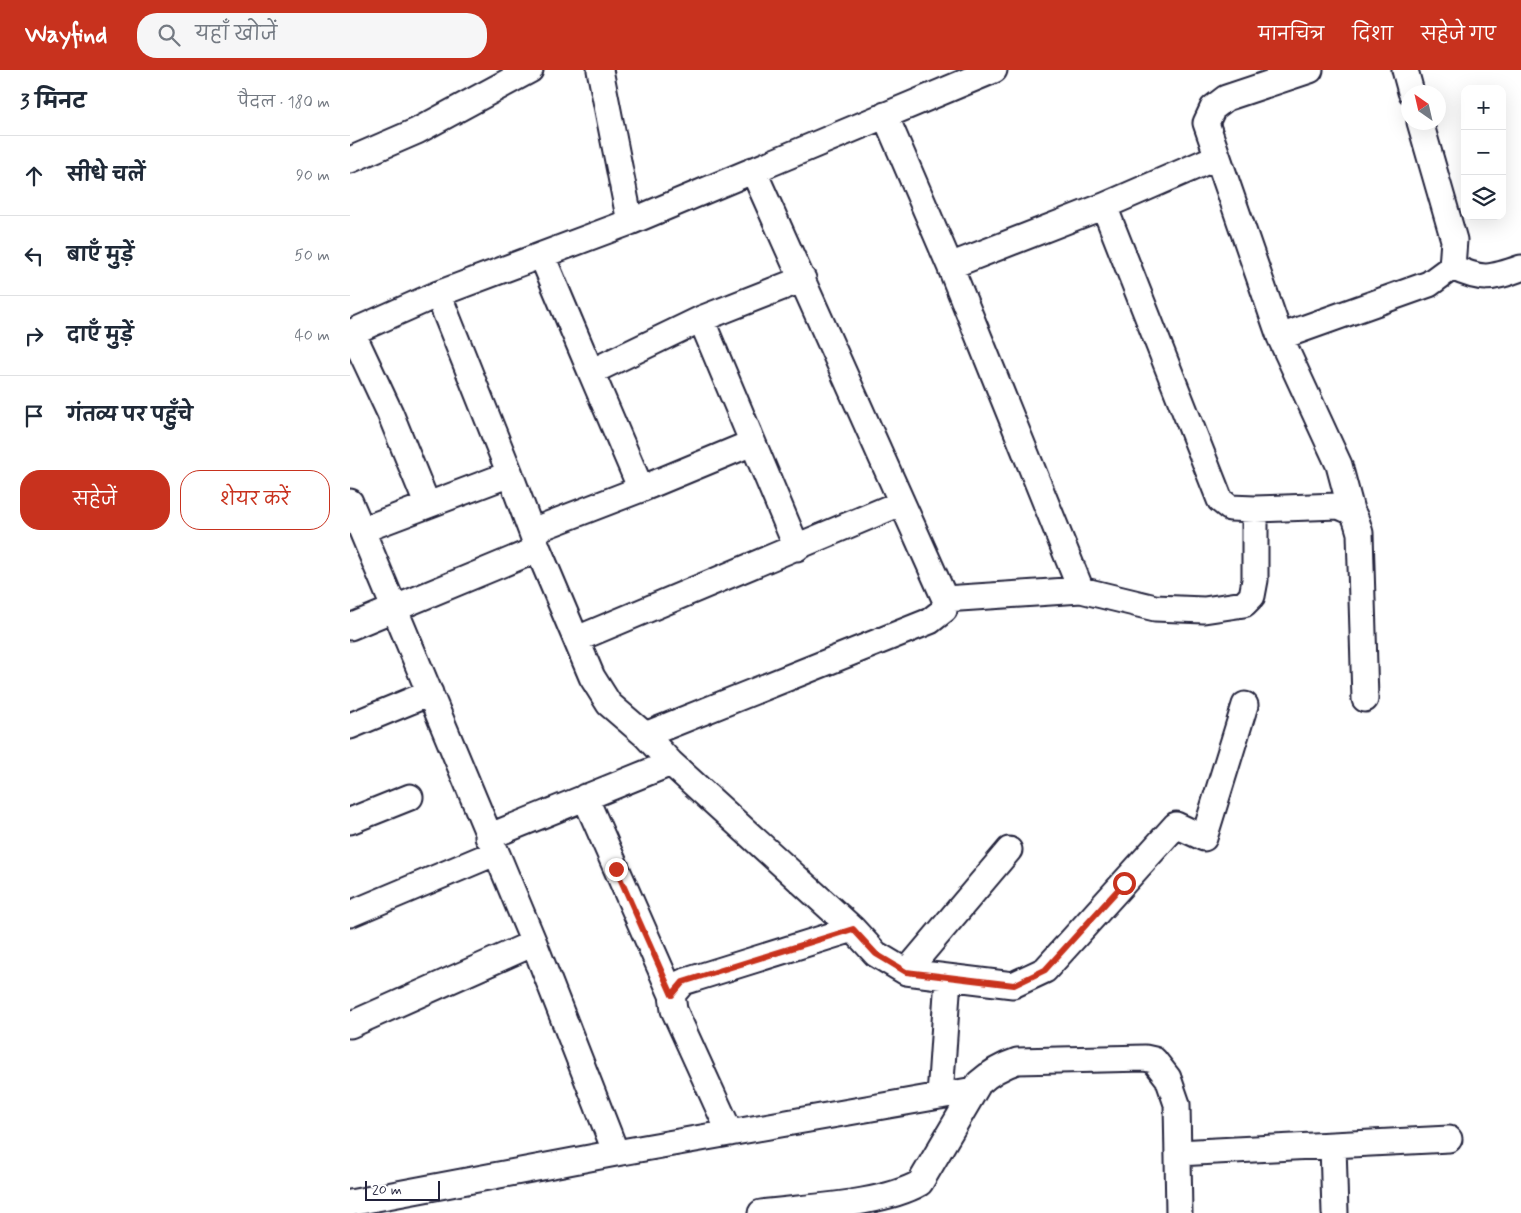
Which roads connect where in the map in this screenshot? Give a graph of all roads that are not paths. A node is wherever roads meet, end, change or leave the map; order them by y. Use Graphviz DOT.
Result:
graph roads {
  1 [pos="530,70"];
  2 [pos="600,70"];
  3 [pos="994,70"];
  4 [pos="1310,70"];
  5 [pos="1405,70"];
  6 [pos="1409,85"];
  7 [pos="885,115"];
  8 [pos="1422,130"];
  9 [pos="1217,157"];
  10 [pos="350,160"];
  11 [pos="753,170"];
  12 [pos="1104,206"];
  13 [pos="630,222"];
  14 [pos="542,256"];
  15 [pos="950,266"];
  16 [pos="1452,267"];
  17 [pos="1521,268"];
  18 [pos="803,279"];
  19 [pos="438,294"];
  20 [pos="701,319"];
  21 [pos="351,332"];
  22 [pos="1280,337"];
  23 [pos="591,372"];
  24 [pos="752,443"];
  25 [pos="510,474"];
  26 [pos="641,489"];
  27 [pos="350,502"];
  28 [pos="901,503"];
  29 [pos="427,504"];
  30 [pos="1255,509"];
  31 [pos="1350,510"];
  32 [pos="362,530"];
  33 [pos="535,540"];
  34 [pos="797,548"];
  35 [pos="1081,590"];
  36 [pos="945,598"];
  37 [pos="395,608"];
  38 [pos="350,626"];
  39 [pos="577,639"];
  40 [pos="430,693"];
  41 [pos="1364,698"];
  42 [pos="1245,704"];
  43 [pos="350,726"];
  44 [pos="645,735"];
  45 [pos="671,763"];
  46 [pos="410,797"];
  47 [pos="585,797"];
  48 [pos="350,821"];
  49 [pos="492,845"];
  50 [pos="1009,850"];
  51 [pos="350,914"];
  52 [pos="853,929"];
  53 [pos="534,943"];
  54 [pos="906,972"];
  55 [pos="948,978"];
  56 [pos="672,995"];
  57 [pos="350,1025"];
  58 [pos="974,1090"];
  59 [pos="940,1096"];
  60 [pos="730,1133"];
  61 [pos="1449,1139"];
  62 [pos="1333,1145"];
  63 [pos="616,1153"];
  64 [pos="1178,1153"];
  65 [pos="350,1203"];
  66 [pos="879,1205"];
  67 [pos="760,1213"];
  68 [pos="1179,1213"];
  69 [pos="1335,1213"];
  1 -- 10 [label="street"];
  2 -- 13 [label="street"];
  3 -- 7 [label="street"];
  4 -- 9 [label="street"];
  5 -- 6 [label="street"];
  7 -- 11 [label="street"];
  7 -- 15 [label="street"];
  8 -- 16 [label="street"];
  9 -- 12 [label="street"];
  9 -- 22 [label="street"];
  11 -- 13 [label="street"];
  11 -- 18 [label="street"];
  12 -- 15 [label="street"];
  12 -- 30 [label="street"];
  13 -- 14 [label="street"];
  14 -- 19 [label="street"];
  14 -- 23 [label="street"];
  15 -- 35 [label="street"];
  16 -- 17 [label="street"];
  16 -- 22 [label="street"];
  18 -- 20 [label="street"];
  18 -- 28 [label="street"];
  19 -- 21 [label="street"];
  19 -- 25 [label="street"];
  20 -- 23 [label="street"];
  20 -- 24 [label="street"];
  21 -- 29 [label="street"];
  22 -- 31 [label="street"];
  23 -- 26 [label="street"];
  24 -- 26 [label="street"];
  24 -- 34 [label="street"];
  25 -- 29 [label="street"];
  25 -- 33 [label="street"];
  26 -- 33 [label="street"];
  27 -- 32 [label="street"];
  28 -- 34 [label="street"];
  28 -- 36 [label="street"];
  29 -- 32 [label="street"];
  30 -- 31 [label="street"];
  30 -- 35 [label="street"];
  31 -- 41 [label="street"];
  32 -- 37 [label="street"];
  33 -- 37 [label="street"];
  33 -- 39 [label="street"];
  34 -- 39 [label="street"];
  35 -- 36 [label="street"];
  36 -- 44 [label="street"];
  37 -- 38 [label="street"];
  37 -- 40 [label="street"];
  39 -- 44 [label="street"];
  40 -- 43 [label="street"];
  40 -- 49 [label="street"];
  42 -- 55 [label="street"];
  44 -- 45 [label="street"];
  45 -- 47 [label="street"];
  45 -- 52 [label="street"];
  46 -- 48 [label="street"];
  47 -- 49 [label="street"];
  47 -- 56 [label="street"];
  49 -- 51 [label="street"];
  49 -- 53 [label="street"];
  50 -- 54 [label="street"];
  52 -- 54 [label="street"];
  52 -- 56 [label="street"];
  53 -- 57 [label="street"];
  53 -- 63 [label="street"];
  54 -- 55 [label="street"];
  55 -- 59 [label="street"];
  56 -- 60 [label="street"];
  58 -- 59 [label="street"];
  58 -- 64 [label="street"];
  58 -- 66 [label="street"];
  59 -- 60 [label="street"];
  60 -- 63 [label="street"];
  61 -- 62 [label="street"];
  62 -- 64 [label="street"];
  62 -- 69 [label="street"];
  63 -- 65 [label="street"];
  64 -- 68 [label="street"];
  66 -- 67 [label="street"];
}
